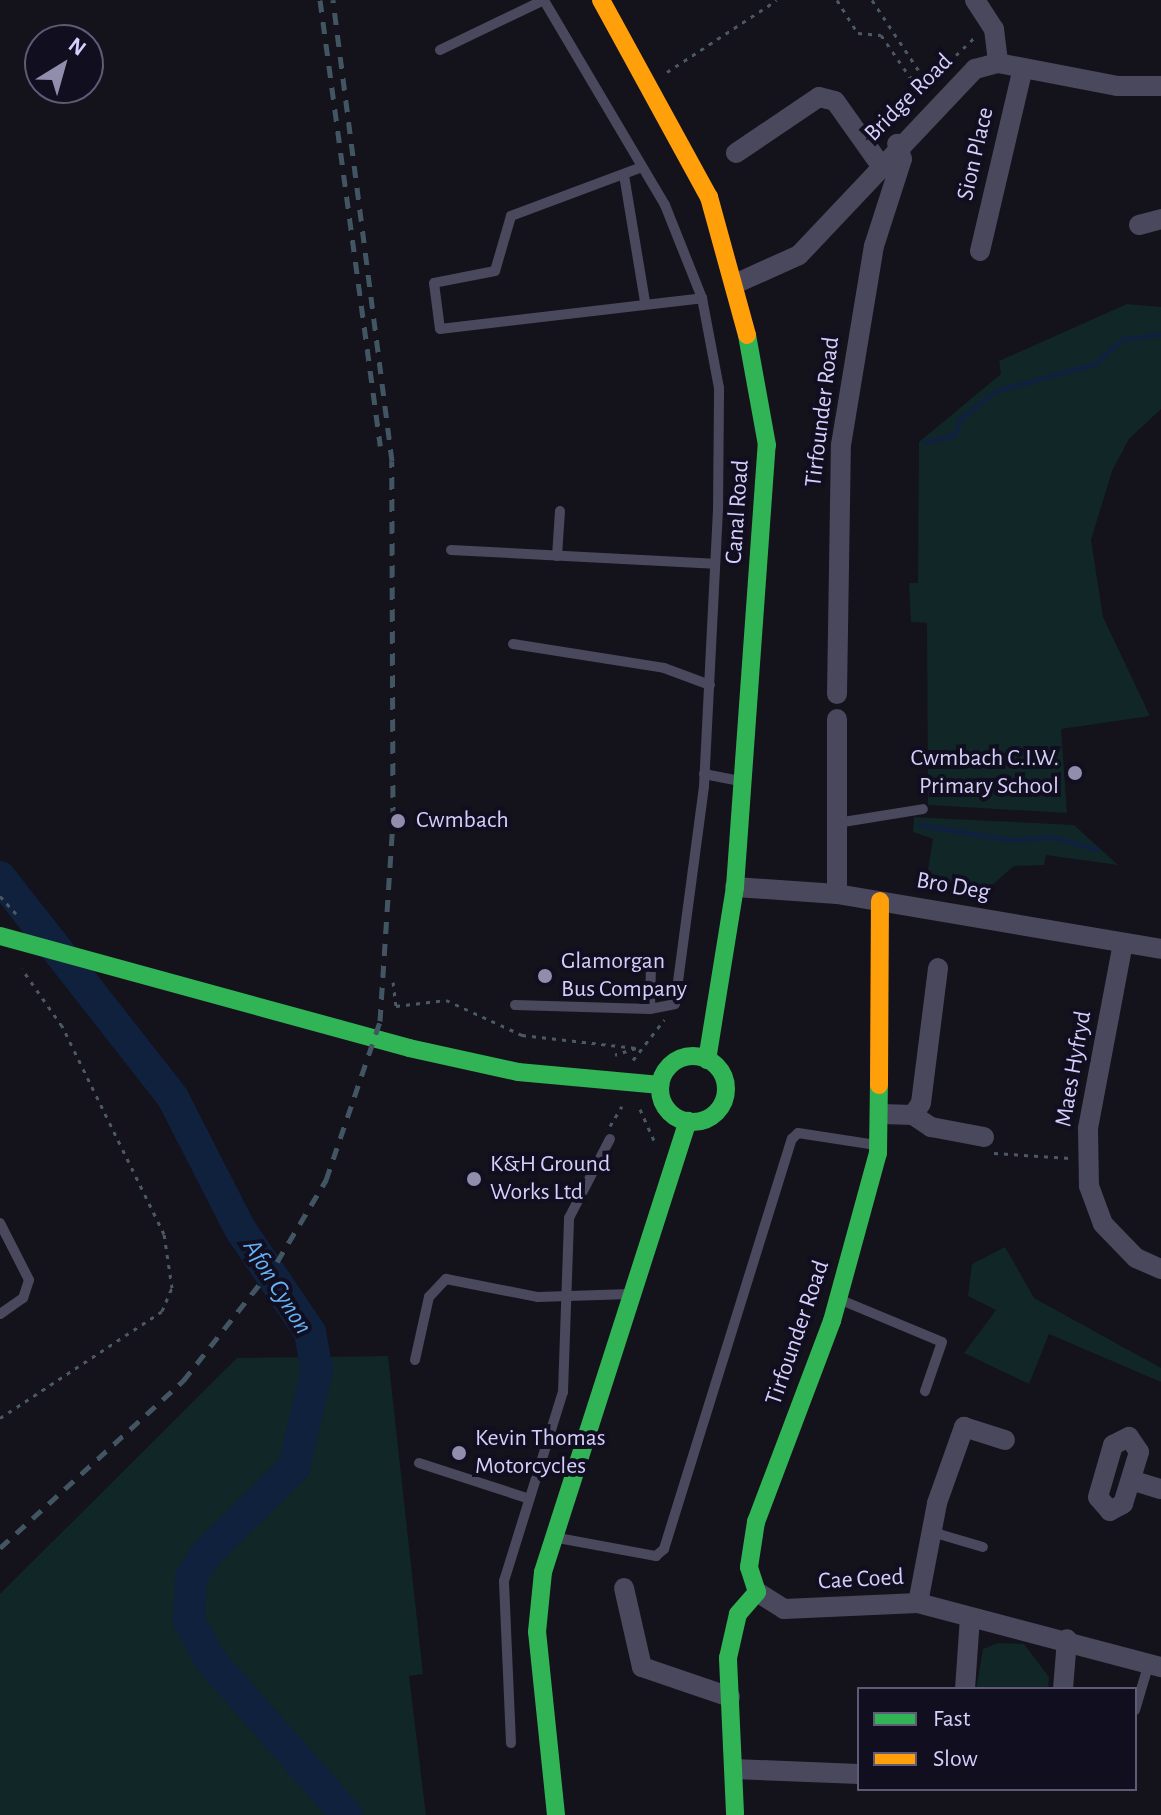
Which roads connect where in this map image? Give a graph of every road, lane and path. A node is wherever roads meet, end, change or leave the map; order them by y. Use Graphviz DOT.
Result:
graph roads {
  1 [pos="601,0"];
  2 [pos="777,0"];
  3 [pos="837,0"];
  4 [pos="872,0"];
  5 [pos="975,0"];
  6 [pos="546,1"];
  7 [pos="990,23"];
  8 [pos="440,50"];
  9 [pos="998,63"];
  10 [pos="1023,68"];
  11 [pos="651,82"];
  12 [pos="927,83"];
  13 [pos="1161,86"];
  14 [pos="930,109"];
  15 [pos="897,144"];
  16 [pos="736,153"];
  17 [pos="879,163"];
  18 [pos="642,167"];
  19 [pos="624,175"];
  20 [pos="1161,219"];
  21 [pos="1139,225"];
  22 [pos="980,251"];
  23 [pos="737,283"];
  24 [pos="702,298"];
  25 [pos="640,302"];
  26 [pos="560,511"];
  27 [pos="451,550"];
  28 [pos="557,556"];
  29 [pos="714,564"];
  30 [pos="513,644"];
  31 [pos="710,685"];
  32 [pos="837,694"];
  33 [pos="837,719"];
  34 [pos="704,774"];
  35 [pos="743,781"];
  36 [pos="923,809"];
  37 [pos="837,823"];
  38 [pos="735,887"];
  39 [pos="837,894"];
  40 [pos="880,901"];
  41 [pos="0,936"];
  42 [pos="1123,943"];
  43 [pos="1161,949"];
  44 [pos="651,964"];
  45 [pos="938,968"];
  46 [pos="22,975"];
  47 [pos="393,982"];
  48 [pos="515,1005"];
  49 [pos="650,1009"];
  50 [pos="601,1058"];
  51 [pos="707,1060"];
  52 [pos="660,1085"];
  53 [pos="882,1114"];
  54 [pos="913,1115"];
  55 [pos="688,1121"];
  56 [pos="984,1137"];
  57 [pos="610,1139"];
  58 [pos="879,1145"];
  59 [pos="1088,1160"];
  60 [pos="0,1223"];
  61 [pos="1161,1269"];
  62 [pos="632,1294"];
  63 [pos="561,1295"];
  64 [pos="839,1299"];
  65 [pos="0,1314"];
  66 [pos="415,1360"];
  67 [pos="925,1391"];
  68 [pos="0,1418"];
  69 [pos="1005,1440"];
  70 [pos="419,1463"];
  71 [pos="1131,1480"];
  72 [pos="1161,1489"];
  73 [pos="527,1498"];
  74 [pos="932,1532"];
  75 [pos="552,1537"];
  76 [pos="983,1547"];
  77 [pos="624,1588"];
  78 [pos="757,1592"];
  79 [pos="918,1603"];
  80 [pos="970,1618"];
  81 [pos="1067,1639"];
  82 [pos="1155,1665"];
  83 [pos="965,1687"];
  84 [pos="1063,1687"];
  85 [pos="730,1697"];
  86 [pos="1137,1706"];
  87 [pos="511,1743"];
  88 [pos="734,1769"];
  89 [pos="857,1774"];
  90 [pos="735,1813"];
  91 [pos="556,1815"];
  1 -- 11 [label="street, Canal Road"];
  2 -- 11 [label="path"];
  3 -- 12 [label="path"];
  4 -- 12 [label="path"];
  5 -- 7 [label="street"];
  6 -- 8 [label="lane"];
  6 -- 18 [label="lane"];
  7 -- 9 [label="street"];
  7 -- 12 [label="path"];
  9 -- 10 [label="street"];
  9 -- 14 [label="street, Bridge Road"];
  10 -- 13 [label="street"];
  10 -- 22 [label="street, Sion Place"];
  11 -- 23 [label="street, Canal Road"];
  12 -- 14 [label="path"];
  14 -- 15 [label="street, Bridge Road"];
  15 -- 17 [label="street, Bridge Road"];
  15 -- 32 [label="street, Tirfounder Road"];
  16 -- 17 [label="street"];
  17 -- 23 [label="street, Bridge Road"];
  18 -- 19 [label="lane"];
  18 -- 24 [label="lane"];
  19 -- 25 [label="lane"];
  19 -- 25 [label="lane"];
  20 -- 21 [label="street"];
  23 -- 35 [label="street, Canal Road"];
  24 -- 25 [label="lane"];
  24 -- 29 [label="lane"];
  26 -- 28 [label="lane"];
  27 -- 28 [label="lane"];
  28 -- 29 [label="lane"];
  29 -- 31 [label="lane"];
  30 -- 31 [label="lane"];
  31 -- 34 [label="lane"];
  33 -- 37 [label="street"];
  34 -- 35 [label="lane"];
  34 -- 49 [label="lane"];
  35 -- 38 [label="street, Canal Road"];
  36 -- 37 [label="lane"];
  37 -- 39 [label="street"];
  38 -- 39 [label="street, Bro Deg"];
  38 -- 51 [label="street, Canal Road"];
  39 -- 40 [label="street, Bro Deg"];
  40 -- 42 [label="street, Bro Deg"];
  40 -- 53 [label="street, Tirfounder Road"];
  41 -- 52 [label="street"];
  42 -- 43 [label="street, Bro Deg"];
  42 -- 59 [label="street, Maes Hyfryd"];
  44 -- 49 [label="lane"];
  45 -- 54 [label="street"];
  46 -- 68 [label="path"];
  47 -- 50 [label="path"];
  48 -- 49 [label="lane"];
  51 -- 52 [label="street"];
  51 -- 55 [label="street"];
  52 -- 55 [label="street"];
  53 -- 54 [label="street"];
  53 -- 58 [label="street, Tirfounder Road"];
  54 -- 56 [label="street"];
  55 -- 62 [label="street"];
  56 -- 59 [label="path"];
  57 -- 63 [label="lane"];
  58 -- 64 [label="street, Tirfounder Road"];
  58 -- 75 [label="lane"];
  59 -- 61 [label="street, Maes Hyfryd"];
  60 -- 65 [label="lane"];
  62 -- 63 [label="lane"];
  62 -- 75 [label="street"];
  63 -- 66 [label="lane"];
  63 -- 73 [label="lane"];
  64 -- 67 [label="lane"];
  64 -- 78 [label="street, Tirfounder Road"];
  69 -- 74 [label="street"];
  70 -- 73 [label="lane"];
  71 -- 72 [label="street"];
  73 -- 87 [label="lane"];
  74 -- 76 [label="lane"];
  74 -- 79 [label="street"];
  75 -- 91 [label="street"];
  77 -- 85 [label="street"];
  78 -- 79 [label="street, Cae Coed"];
  78 -- 85 [label="street"];
  79 -- 80 [label="street, Cae Coed"];
  80 -- 81 [label="street, Cae Coed"];
  80 -- 83 [label="street"];
  81 -- 82 [label="street, Cae Coed"];
  81 -- 84 [label="street"];
  82 -- 86 [label="lane"];
  85 -- 88 [label="street"];
  88 -- 89 [label="street"];
  88 -- 90 [label="street"];
}
